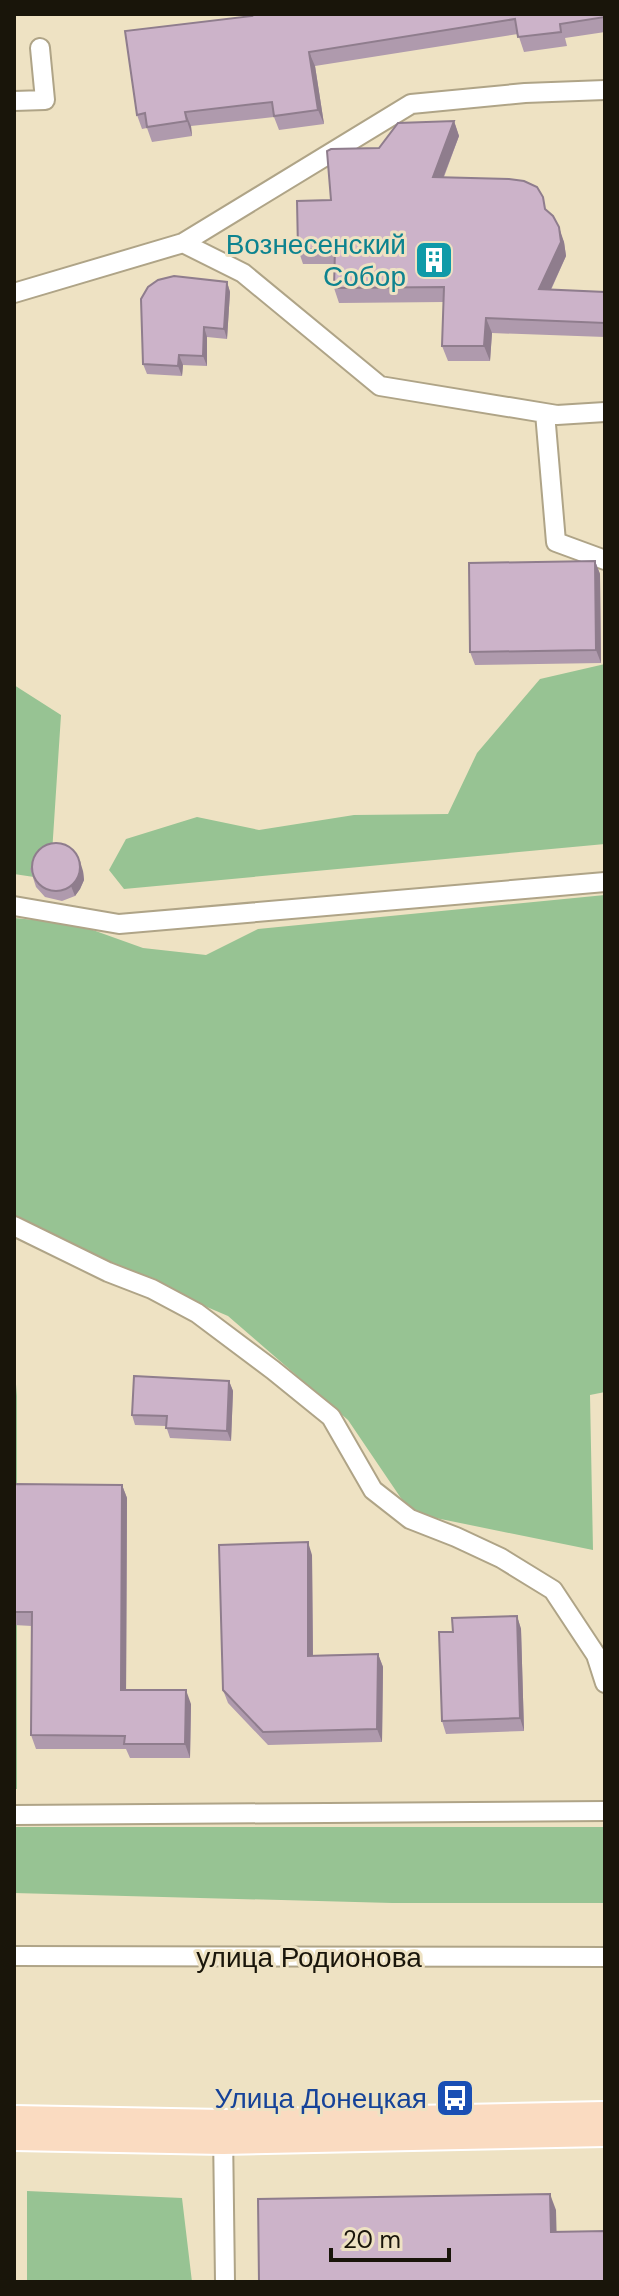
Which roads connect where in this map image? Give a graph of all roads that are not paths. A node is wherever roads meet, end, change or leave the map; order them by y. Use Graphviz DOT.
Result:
graph roads {
  1 [pos="40,48"];
  2 [pos="605,90"];
  3 [pos="14,101"];
  4 [pos="183,243"];
  5 [pos="14,293"];
  6 [pos="605,412"];
  7 [pos="545,413"];
  8 [pos="605,560"];
  9 [pos="605,882"];
  10 [pos="14,906"];
  11 [pos="14,1226"];
  12 [pos="605,1683"];
  13 [pos="605,1811"];
  14 [pos="14,1815"];
  15 [pos="14,1956"];
  16 [pos="605,1957"];
  17 [pos="605,2124"];
  18 [pos="14,2128"];
  19 [pos="223,2132"];
  20 [pos="225,2282"];
  1 -- 3 [label="lane"];
  2 -- 4 [label="lane"];
  4 -- 5 [label="lane"];
  4 -- 7 [label="lane"];
  6 -- 7 [label="lane"];
  7 -- 8 [label="lane"];
  9 -- 10 [label="lane"];
  11 -- 12 [label="lane"];
  13 -- 14 [label="lane"];
  15 -- 16 [label="lane, улица Родионова"];
  17 -- 19 [label="main road"];
  18 -- 19 [label="main road"];
  19 -- 20 [label="lane"];
}
